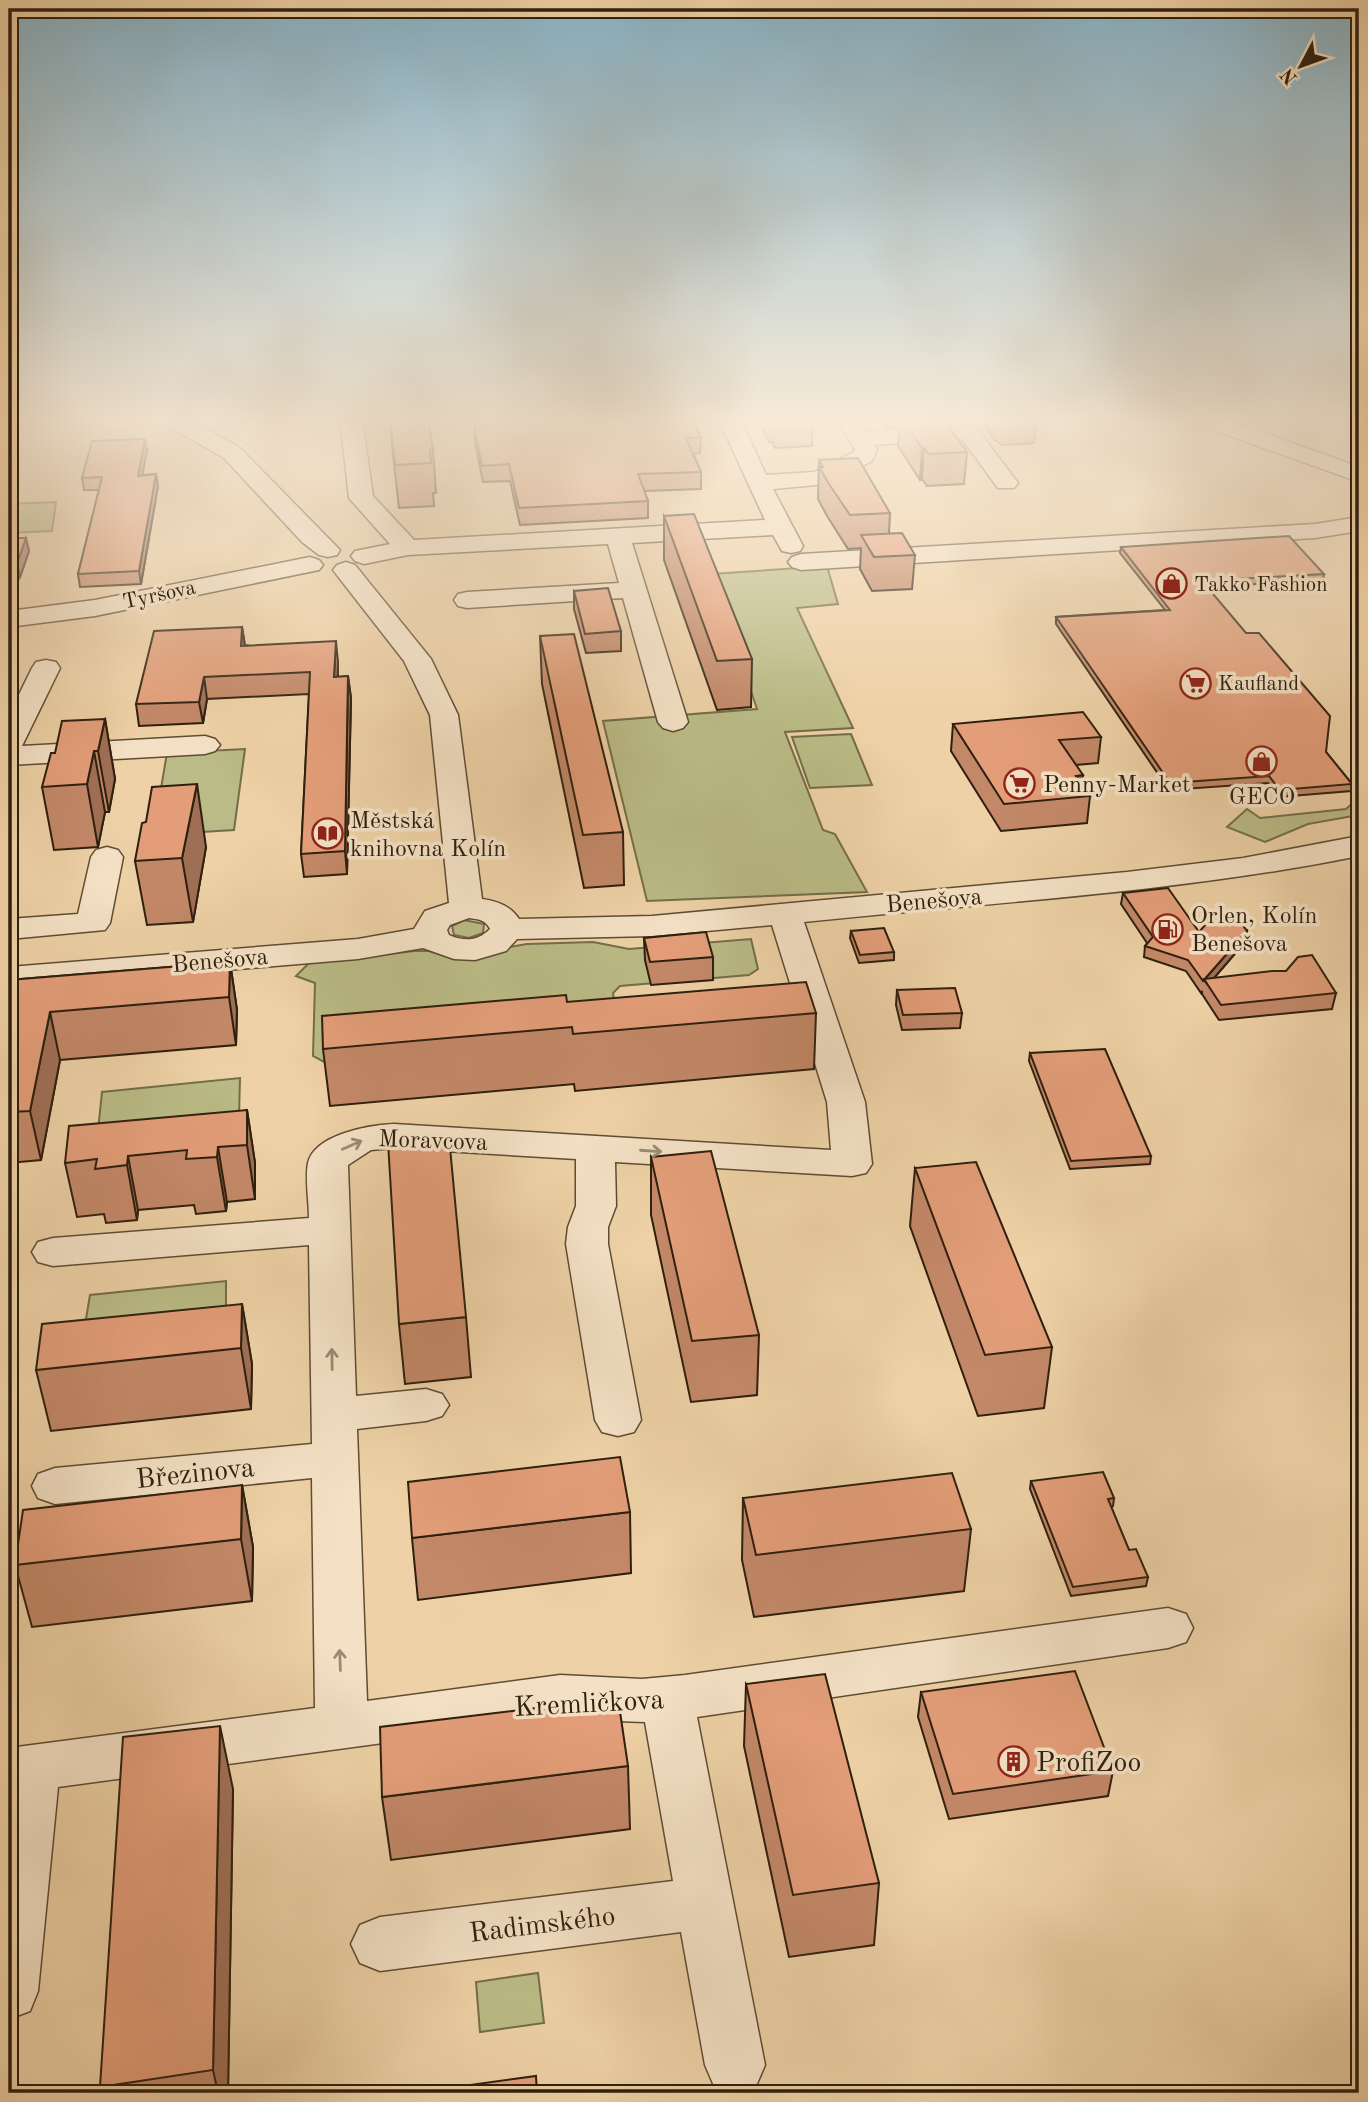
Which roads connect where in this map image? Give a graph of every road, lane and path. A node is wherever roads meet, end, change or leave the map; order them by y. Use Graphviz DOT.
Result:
graph roads {
  1 [pos="291,516"];
  2 [pos="378,516"];
  3 [pos="774,516"];
  4 [pos="1359,524"];
  5 [pos="779,527"];
  6 [pos="618,536"];
  7 [pos="408,548"];
  8 [pos="337,561"];
  9 [pos="634,590"];
  10 [pos="467,600"];
  11 [pos="9,619"];
  12 [pos="46,668"];
  13 [pos="673,722"];
  14 [pos="9,744"];
  15 [pos="205,745"];
  16 [pos="9,756"];
  17 [pos="1359,846"];
  18 [pos="107,857"];
  19 [pos="466,908"];
  20 [pos="785,914"];
  21 [pos="9,929"];
  22 [pos="507,929"];
  23 [pos="431,936"];
  24 [pos="9,978"];
  25 [pos="595,1148"];
  26 [pos="330,1230"];
  27 [pos="53,1252"];
  28 [pos="426,1405"];
  29 [pos="618,1420"];
  30 [pos="334,1437"];
  31 [pos="55,1486"];
  32 [pos="1168,1628"];
  33 [pos="667,1699"];
  34 [pos="342,1728"];
  35 [pos="21,1770"];
  36 [pos="703,1903"];
  37 [pos="380,1944"];
  38 [pos="9,1990"];
  39 [pos="734,2065"];
  1 -- 8 [label="street"];
  2 -- 7 [label="street"];
  3 -- 5 [label="street"];
  4 -- 5 [label="street"];
  5 -- 6 [label="street, Tyršova"];
  6 -- 7 [label="street, Tyršova"];
  6 -- 9 [label="street"];
  7 -- 8 [label="street, Tyršova"];
  8 -- 11 [label="street, Tyršova"];
  8 -- 19 [label="street"];
  9 -- 10 [label="street"];
  9 -- 13 [label="street"];
  12 -- 14 [label="street"];
  15 -- 16 [label="street"];
  17 -- 20 [label="street, Benešova"];
  18 -- 21 [label="street"];
  19 -- 22 [label="street"];
  19 -- 23 [label="street"];
  20 -- 22 [label="street, Benešova"];
  25 -- 20 [label="street, Moravcova, one-way"];
  22 -- 23 [label="street"];
  23 -- 24 [label="street, Benešova"];
  26 -- 25 [label="street, Moravcova, one-way"];
  25 -- 29 [label="street"];
  26 -- 27 [label="street"];
  30 -- 26 [label="street, Moravcova, one-way"];
  28 -- 30 [label="street, Březinova"];
  30 -- 31 [label="street, Březinova"];
  34 -- 30 [label="street, Moravcova, one-way"];
  32 -- 33 [label="street, Kremličkova"];
  33 -- 34 [label="street, Kremličkova"];
  33 -- 36 [label="street"];
  34 -- 35 [label="street, Kremličkova"];
  35 -- 38 [label="street"];
  36 -- 37 [label="street, Radimského"];
  36 -- 39 [label="street"];
}
